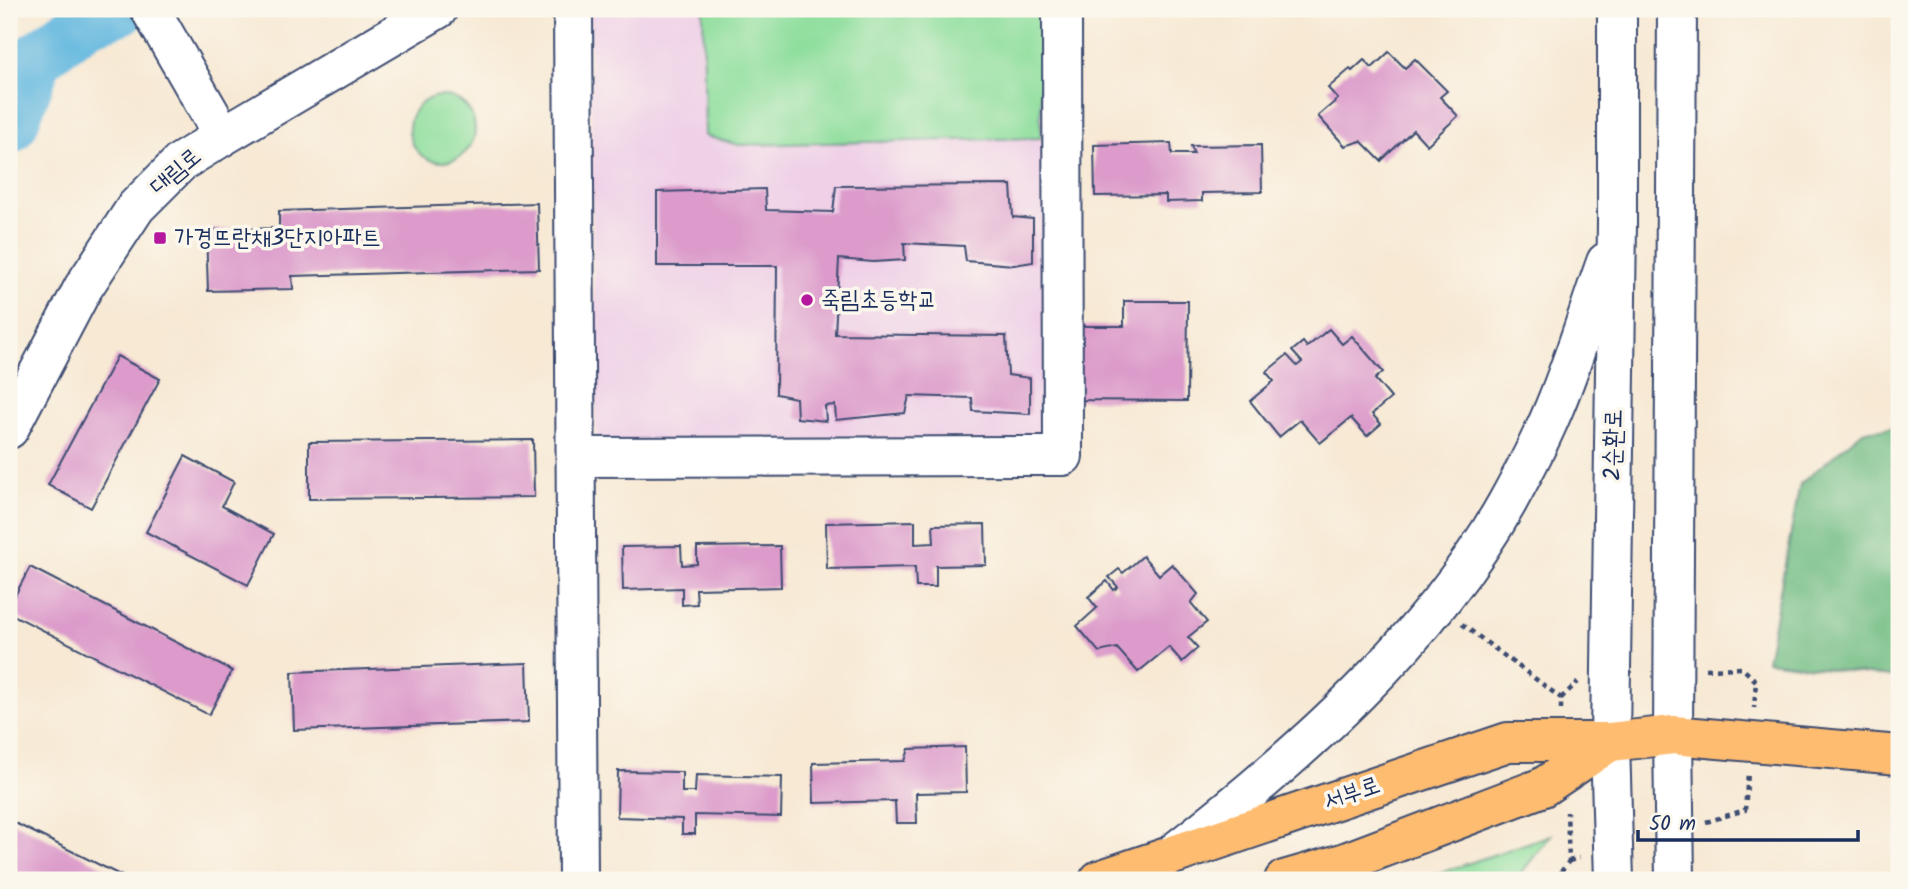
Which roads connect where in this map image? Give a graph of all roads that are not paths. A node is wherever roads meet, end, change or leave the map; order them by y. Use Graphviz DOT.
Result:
graph roads {
  1 [pos="150,9"];
  2 [pos="438,9"];
  3 [pos="573,9"];
  4 [pos="1062,9"];
  5 [pos="1616,9"];
  6 [pos="1677,9"];
  7 [pos="223,136"];
  8 [pos="1617,231"];
  9 [pos="9,429"];
  10 [pos="576,457"];
  11 [pos="1673,735"];
  12 [pos="1610,742"];
  13 [pos="1899,755"];
  14 [pos="1171,855"];
  15 [pos="578,880"];
  16 [pos="1099,880"];
  17 [pos="1284,880"];
  18 [pos="1614,880"];
  19 [pos="1675,880"];
  1 -- 7 [label="street"];
  2 -- 7 [label="street, 대림로"];
  3 -- 10 [label="street"];
  4 -- 10 [label="street"];
  5 -- 8 [label="street, 2순환로"];
  6 -- 11 [label="street"];
  7 -- 9 [label="street, 대림로"];
  8 -- 12 [label="street, 2순환로"];
  8 -- 14 [label="street"];
  10 -- 15 [label="street"];
  11 -- 12 [label="main road, 서부로"];
  11 -- 13 [label="main road, 서부로"];
  11 -- 19 [label="street"];
  12 -- 14 [label="main road, 서부로"];
  12 -- 17 [label="main road, 서부로"];
  12 -- 18 [label="street, 2순환로"];
  14 -- 16 [label="main road, 서부로"];
}
